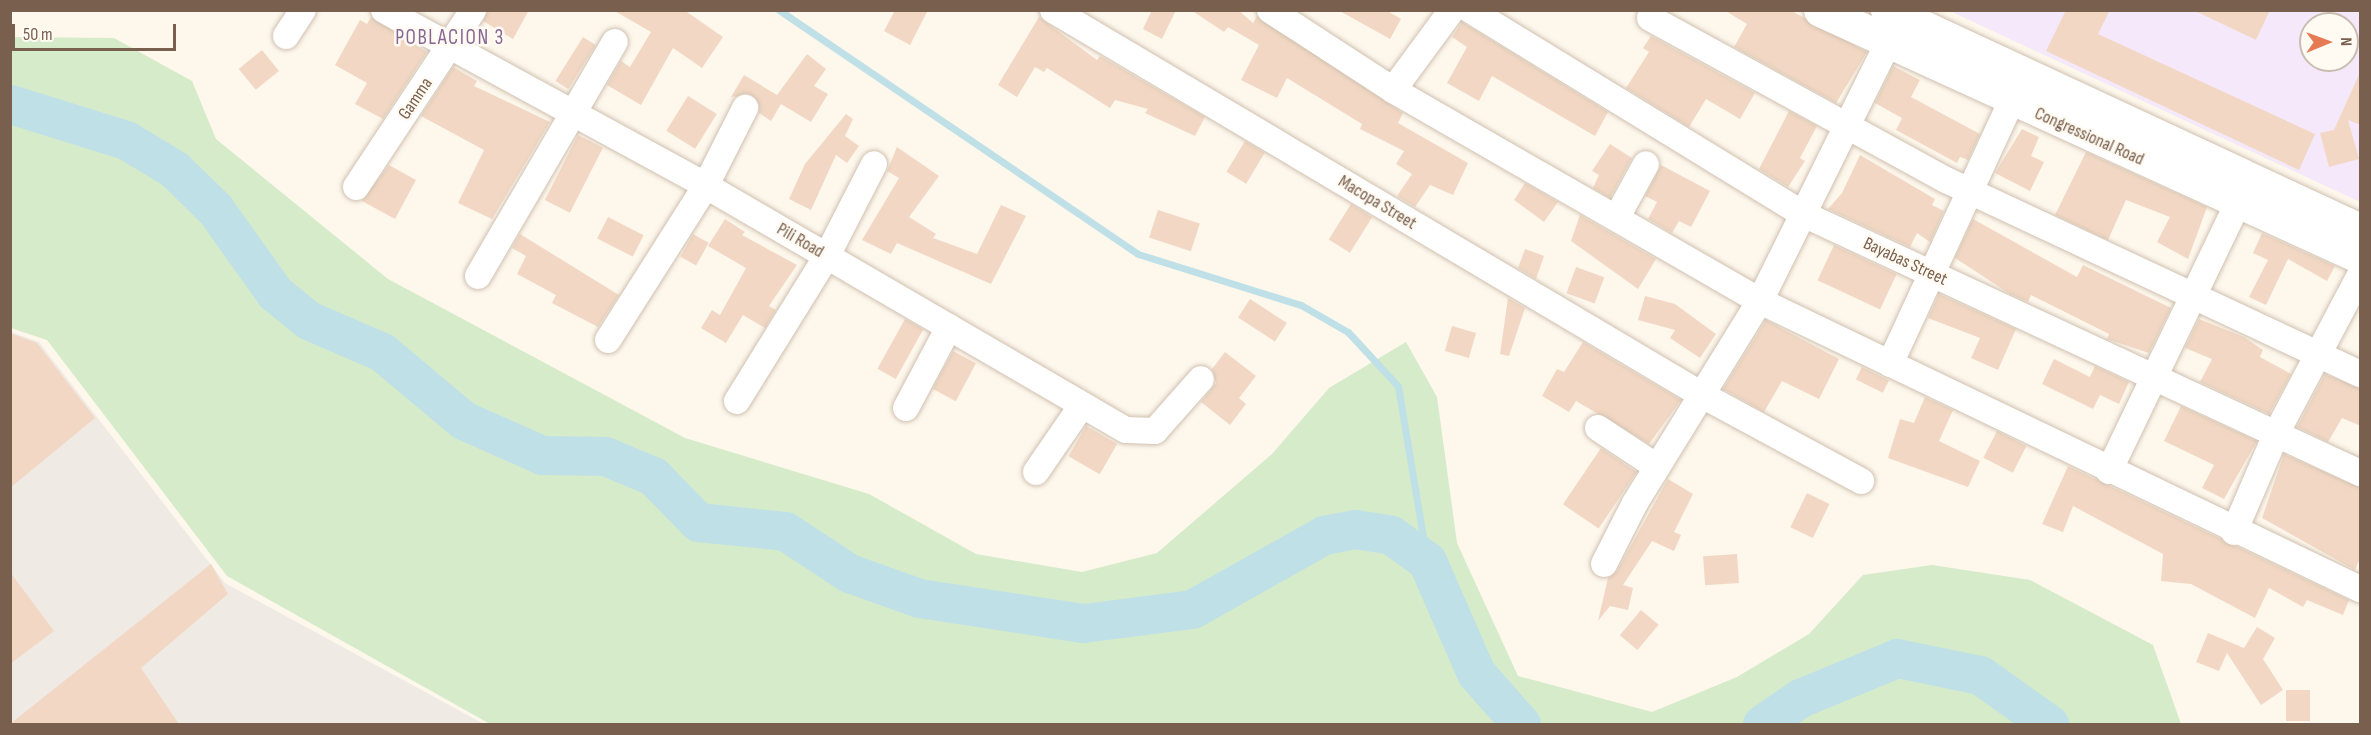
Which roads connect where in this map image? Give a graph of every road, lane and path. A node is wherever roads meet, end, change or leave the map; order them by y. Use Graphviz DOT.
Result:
graph roads {
  1 [pos="303,10"];
  2 [pos="384,10"];
  3 [pos="473,10"];
  4 [pos="1053,10"];
  5 [pos="1452,10"];
  6 [pos="1470,10"];
  7 [pos="1820,10"];
  8 [pos="1274,12"];
  9 [pos="1650,18"];
  10 [pos="1892,23"];
  11 [pos="286,36"];
  12 [pos="615,42"];
  13 [pos="451,46"];
  14 [pos="1393,90"];
  15 [pos="2011,102"];
  16 [pos="745,108"];
  17 [pos="577,114"];
  18 [pos="1848,127"];
  19 [pos="874,164"];
  20 [pos="1646,164"];
  21 [pos="356,187"];
  22 [pos="705,187"];
  23 [pos="1969,189"];
  24 [pos="2238,203"];
  25 [pos="1803,214"];
  26 [pos="1617,217"];
  27 [pos="2361,230"];
  28 [pos="827,256"];
  29 [pos="2361,257"];
  30 [pos="1933,274"];
  31 [pos="2361,275"];
  32 [pos="478,276"];
  33 [pos="2194,294"];
  34 [pos="1760,301"];
  35 [pos="949,327"];
  36 [pos="608,340"];
  37 [pos="2321,354"];
  38 [pos="1890,364"];
  39 [pos="2361,374"];
  40 [pos="1201,379"];
  41 [pos="2153,379"];
  42 [pos="1702,395"];
  43 [pos="737,401"];
  44 [pos="1082,405"];
  45 [pos="906,408"];
  46 [pos="1598,428"];
  47 [pos="2277,432"];
  48 [pos="1657,467"];
  49 [pos="2109,471"];
  50 [pos="1036,472"];
  51 [pos="2361,473"];
  52 [pos="1861,481"];
  53 [pos="2234,532"];
  54 [pos="1604,564"];
  55 [pos="2361,590"];
  1 -- 11 [label="street"];
  2 -- 13 [label="street, Pili Road"];
  3 -- 13 [label="street, Gamma"];
  4 -- 42 [label="street, Macopa Street"];
  5 -- 14 [label="street"];
  6 -- 25 [label="street, Bayabas Street"];
  7 -- 10 [label="main road, Congressional Road"];
  8 -- 14 [label="street"];
  9 -- 18 [label="street"];
  10 -- 15 [label="main road, Congressional Road"];
  10 -- 18 [label="street"];
  10 -- 27 [label="main road, Congressional Road"];
  12 -- 17 [label="street"];
  13 -- 17 [label="street, Pili Road"];
  13 -- 21 [label="street, Gamma"];
  14 -- 26 [label="street"];
  15 -- 23 [label="street"];
  15 -- 24 [label="main road, Congressional Road"];
  16 -- 22 [label="street"];
  17 -- 22 [label="street, Pili Road"];
  17 -- 32 [label="street"];
  18 -- 23 [label="street"];
  18 -- 25 [label="street"];
  19 -- 28 [label="street"];
  20 -- 26 [label="street"];
  22 -- 28 [label="street, Pili Road"];
  22 -- 36 [label="street"];
  23 -- 30 [label="street"];
  23 -- 33 [label="street"];
  24 -- 29 [label="main road, Congressional Road"];
  24 -- 33 [label="street"];
  25 -- 30 [label="street, Bayabas Street"];
  25 -- 34 [label="street"];
  26 -- 34 [label="street"];
  28 -- 35 [label="street, Pili Road"];
  28 -- 43 [label="street"];
  30 -- 38 [label="street"];
  30 -- 41 [label="street, Bayabas Street"];
  31 -- 37 [label="street"];
  33 -- 37 [label="street"];
  33 -- 41 [label="street"];
  34 -- 38 [label="street"];
  34 -- 42 [label="street"];
  35 -- 44 [label="street, Pili Road"];
  35 -- 45 [label="street"];
  37 -- 39 [label="street"];
  37 -- 47 [label="street"];
  38 -- 49 [label="street"];
  40 -- 44 [label="street, Pili Road"];
  41 -- 47 [label="street, Bayabas Street"];
  41 -- 49 [label="street"];
  42 -- 48 [label="street"];
  42 -- 52 [label="street, Macopa Street"];
  44 -- 50 [label="street"];
  46 -- 48 [label="street"];
  47 -- 51 [label="street, Bayabas Street"];
  47 -- 53 [label="street"];
  48 -- 54 [label="street"];
  49 -- 53 [label="street"];
  53 -- 55 [label="street"];
}
